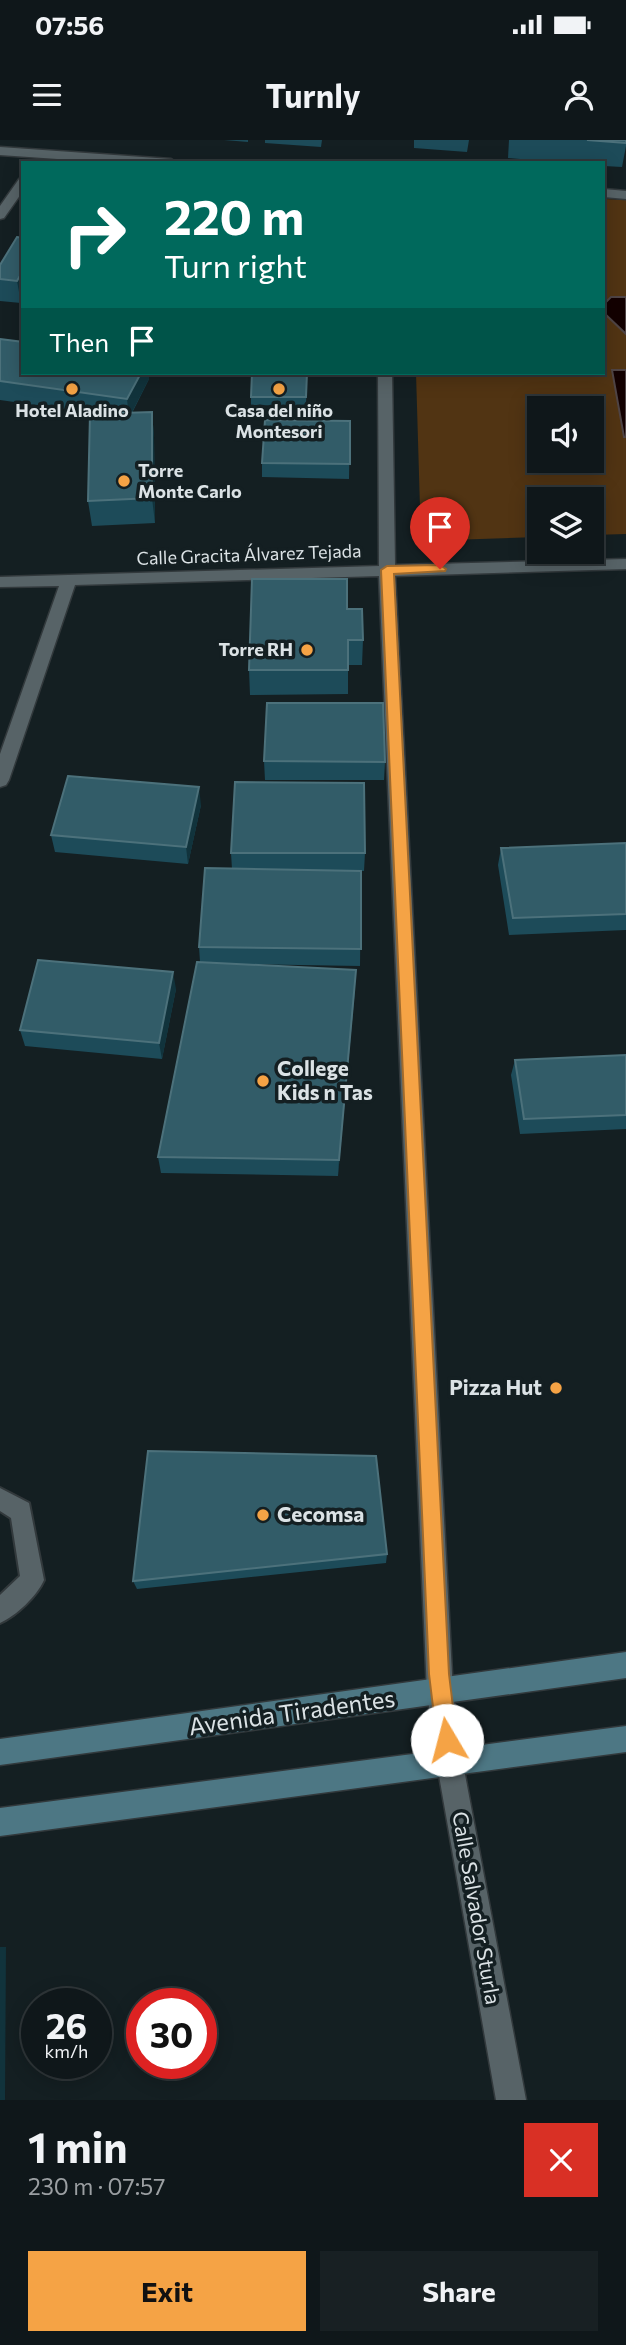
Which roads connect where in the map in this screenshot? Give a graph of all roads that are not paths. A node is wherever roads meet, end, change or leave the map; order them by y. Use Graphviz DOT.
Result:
graph roads {
  1 [pos="52,140"];
  2 [pos="0,151"];
  3 [pos="40,159"];
  4 [pos="106,161"];
  5 [pos="21,186"];
  6 [pos="605,193"];
  7 [pos="626,195"];
  8 [pos="0,215"];
  9 [pos="386,375"];
  10 [pos="626,564"];
  11 [pos="387,570"];
  12 [pos="69,580"];
  13 [pos="0,582"];
  14 [pos="0,780"];
  15 [pos="0,1499"];
  16 [pos="0,1611"];
  17 [pos="626,1665"];
  18 [pos="440,1693"];
  19 [pos="626,1739"];
  20 [pos="0,1752"];
  21 [pos="450,1764"];
  22 [pos="0,1822"];
  23 [pos="511,2100"];
  1 -- 3 [label="street"];
  2 -- 3 [label="street"];
  3 -- 4 [label="street"];
  5 -- 8 [label="street"];
  6 -- 7 [label="street"];
  9 -- 11 [label="street, Calle Salvador Sturla"];
  10 -- 11 [label="street, Calle Gracita Álvarez Tejada"];
  11 -- 12 [label="street, Calle Gracita Álvarez Tejada"];
  11 -- 18 [label="street, Calle Salvador Sturla"];
  12 -- 13 [label="street, Calle Gracita Álvarez Tejada"];
  12 -- 14 [label="street"];
  15 -- 16 [label="lane"];
  17 -- 18 [label="main road, Avenida Tiradentes"];
  18 -- 20 [label="main road, Avenida Tiradentes"];
  18 -- 21 [label="street, Calle Salvador Sturla"];
  19 -- 21 [label="main road"];
  21 -- 22 [label="main road"];
  21 -- 23 [label="street, Calle Salvador Sturla"];
}
